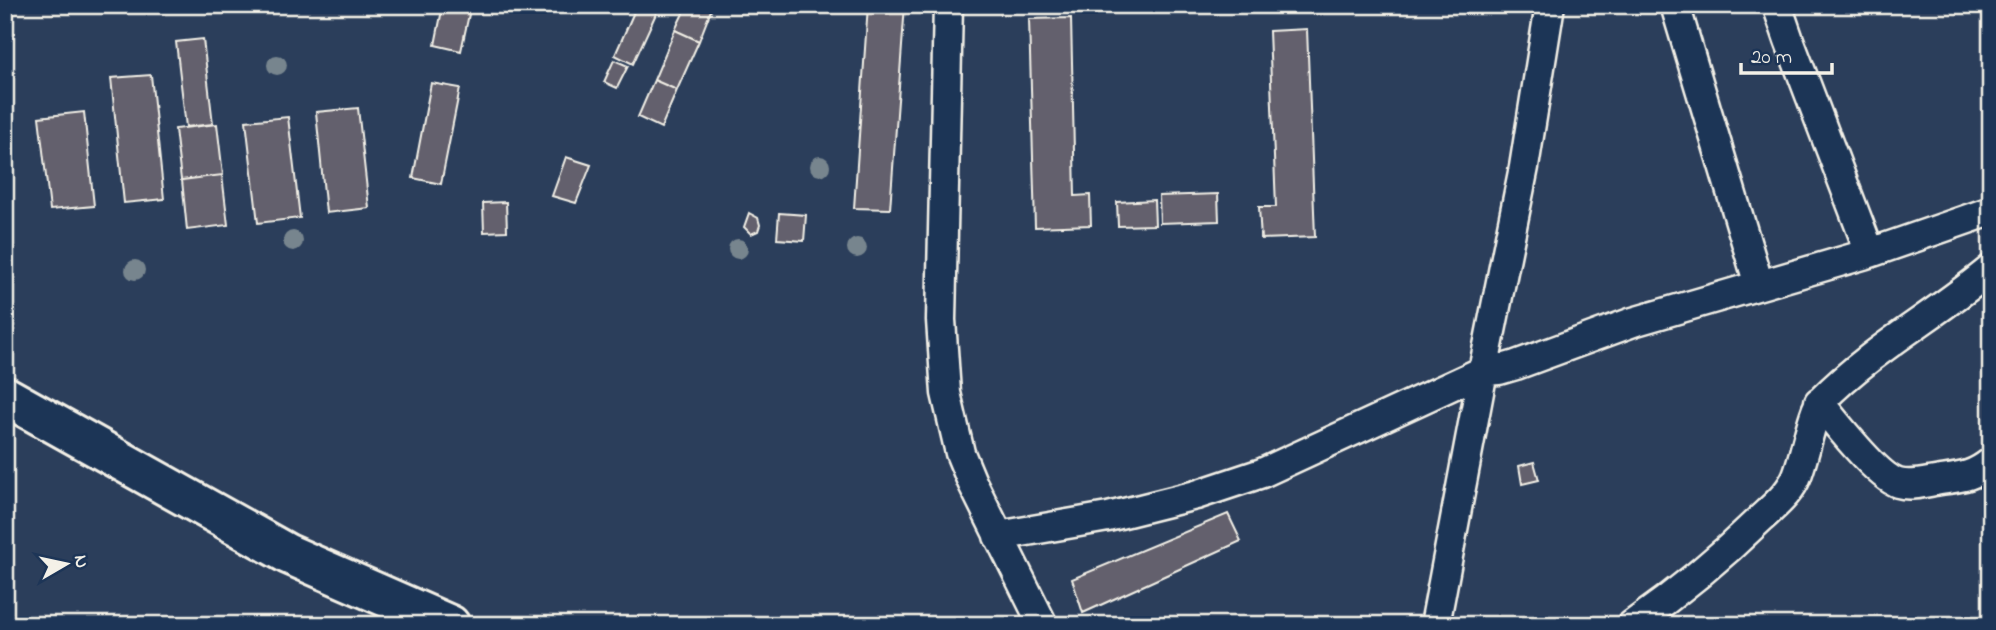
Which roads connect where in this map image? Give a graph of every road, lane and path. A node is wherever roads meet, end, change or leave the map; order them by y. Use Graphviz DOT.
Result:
graph roads {
  1 [pos="948,5"];
  2 [pos="1550,5"];
  3 [pos="1675,5"];
  4 [pos="1777,5"];
  5 [pos="1991,211"];
  6 [pos="1870,253"];
  7 [pos="1991,269"];
  8 [pos="1759,285"];
  9 [pos="1482,371"];
  10 [pos="5,397"];
  11 [pos="1819,402"];
  12 [pos="1986,473"];
  13 [pos="998,536"];
  14 [pos="450,625"];
  15 [pos="1043,625"];
  16 [pos="1435,625"];
  17 [pos="1632,625"];
  1 -- 13 [label="street"];
  2 -- 9 [label="street"];
  3 -- 8 [label="street"];
  4 -- 6 [label="street"];
  5 -- 6 [label="street"];
  6 -- 8 [label="street"];
  7 -- 11 [label="street"];
  8 -- 9 [label="street"];
  9 -- 13 [label="street"];
  9 -- 16 [label="street"];
  10 -- 14 [label="street"];
  11 -- 12 [label="street"];
  11 -- 17 [label="street"];
  13 -- 15 [label="street"];
}
